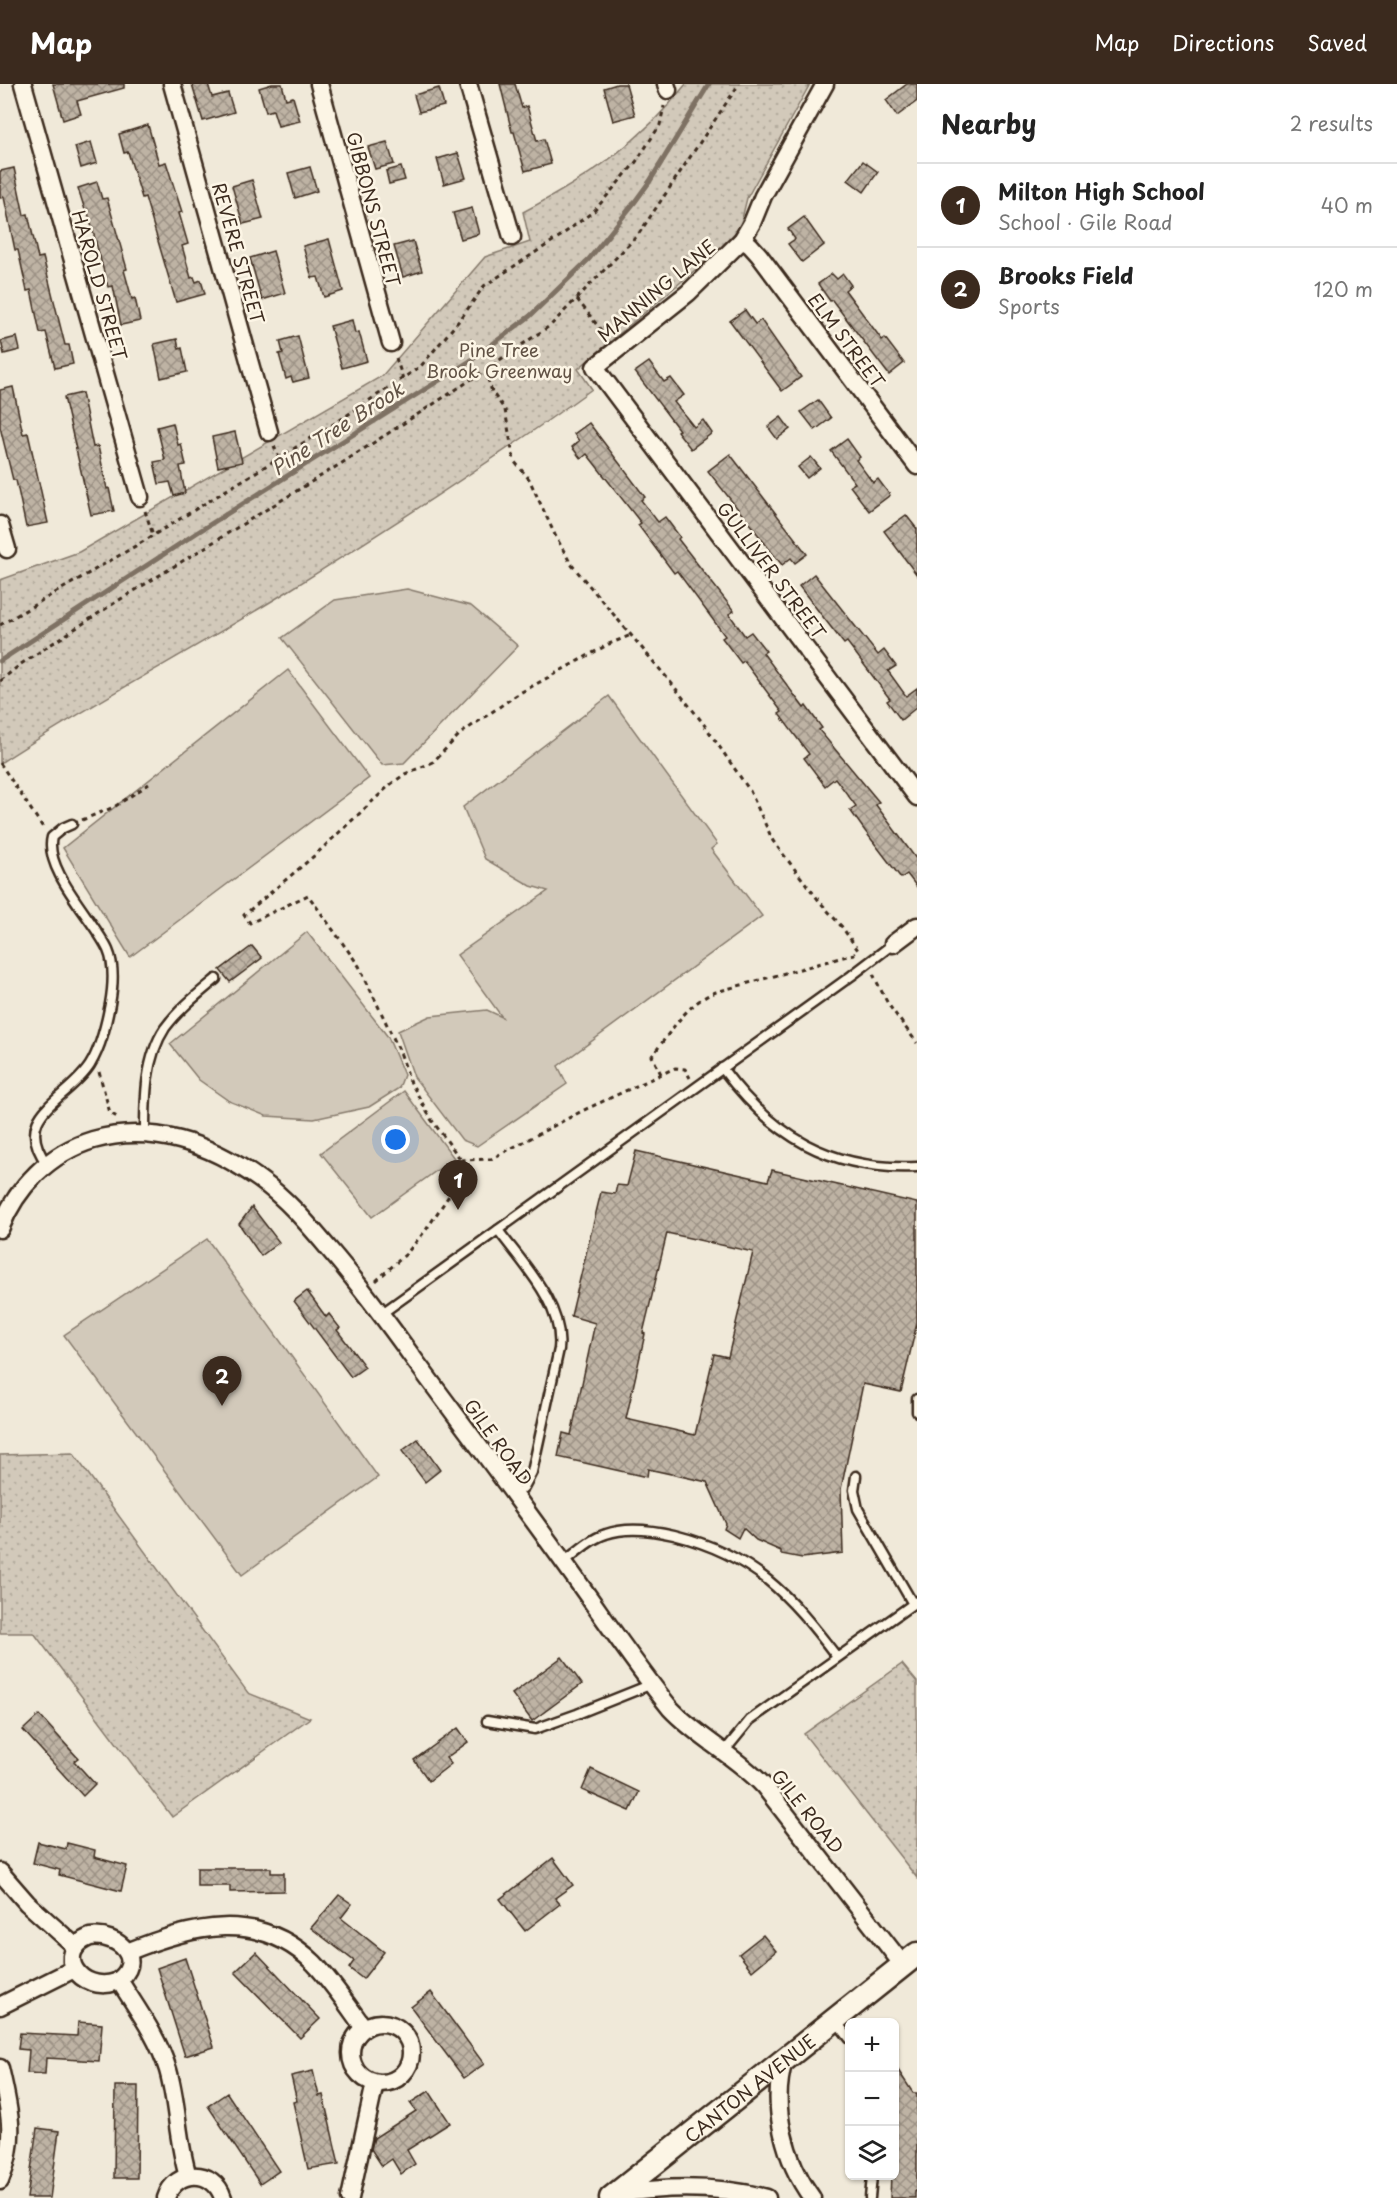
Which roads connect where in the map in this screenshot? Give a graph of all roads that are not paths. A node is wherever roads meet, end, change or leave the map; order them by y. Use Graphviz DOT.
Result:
graph roads {
  1 [pos="23,84"];
  2 [pos="172,84"];
  3 [pos="319,84"];
  4 [pos="468,84"];
  5 [pos="825,84"];
  6 [pos="512,237"];
  7 [pos="742,240"];
  8 [pos="391,343"];
  9 [pos="595,367"];
  10 [pos="269,432"];
  11 [pos="917,466"];
  12 [pos="140,497"];
  13 [pos="0,525"];
  14 [pos="7,549"];
  15 [pos="917,797"];
  16 [pos="72,824"];
  17 [pos="917,926"];
  18 [pos="893,944"];
  19 [pos="216,979"];
  20 [pos="723,1068"];
  21 [pos="144,1133"];
  22 [pos="46,1164"];
  23 [pos="917,1167"];
  24 [pos="0,1229"];
  25 [pos="498,1230"];
  26 [pos="381,1314"];
  27 [pos="917,1399"];
  28 [pos="917,1412"];
  29 [pos="856,1476"];
  30 [pos="514,1496"];
  31 [pos="564,1562"];
  32 [pos="915,1602"];
  33 [pos="837,1657"];
  34 [pos="652,1684"];
  35 [pos="488,1721"];
  36 [pos="723,1753"];
  37 [pos="0,1872"];
  38 [pos="76,1947"];
  39 [pos="127,1952"];
  40 [pos="910,1960"];
  41 [pos="74,1969"];
  42 [pos="119,1980"];
  43 [pos="0,2006"];
  44 [pos="835,2020"];
  45 [pos="364,2028"];
  46 [pos="845,2034"];
  47 [pos="784,2061"];
  48 [pos="0,2068"];
  49 [pos="375,2083"];
  50 [pos="188,2176"];
  51 [pos="872,2180"];
  52 [pos="0,2181"];
  53 [pos="614,2196"];
  54 [pos="166,2198"];
  55 [pos="223,2198"];
  56 [pos="350,2198"];
  57 [pos="767,2198"];
  58 [pos="812,2198"];
  59 [pos="870,2198"];
  1 -- 12 [label="street, HAROLD STREET"];
  2 -- 10 [label="street, REVERE STREET"];
  3 -- 8 [label="street, GIBBONS STREET"];
  4 -- 6 [label="street"];
  5 -- 7 [label="street, MANNING LANE"];
  7 -- 9 [label="street, MANNING LANE"];
  7 -- 11 [label="street, ELM STREET"];
  9 -- 15 [label="street, GULLIVER STREET"];
  13 -- 14 [label="street"];
  16 -- 22 [label="lane"];
  17 -- 18 [label="street"];
  18 -- 20 [label="lane"];
  19 -- 21 [label="lane"];
  20 -- 23 [label="lane"];
  20 -- 25 [label="lane"];
  21 -- 22 [label="street, GILE ROAD"];
  21 -- 26 [label="street, GILE ROAD"];
  22 -- 24 [label="street, GILE ROAD"];
  25 -- 26 [label="lane"];
  25 -- 30 [label="lane"];
  26 -- 30 [label="street, GILE ROAD"];
  27 -- 28 [label="lane"];
  29 -- 32 [label="lane"];
  30 -- 31 [label="street, GILE ROAD"];
  31 -- 33 [label="lane"];
  31 -- 34 [label="street, GILE ROAD"];
  32 -- 33 [label="lane"];
  33 -- 36 [label="lane"];
  34 -- 35 [label="lane"];
  34 -- 36 [label="street, GILE ROAD"];
  36 -- 40 [label="street, GILE ROAD"];
  37 -- 38 [label="street"];
  38 -- 39 [label="street"];
  38 -- 41 [label="street"];
  39 -- 42 [label="street"];
  39 -- 45 [label="street"];
  40 -- 44 [label="main road, CANTON AVENUE"];
  41 -- 42 [label="street"];
  41 -- 43 [label="street"];
  42 -- 50 [label="street"];
  44 -- 46 [label="lane"];
  44 -- 47 [label="main road, CANTON AVENUE"];
  45 -- 49 [label="street"];
  45 -- 49 [label="street"];
  47 -- 53 [label="main road, CANTON AVENUE"];
  47 -- 58 [label="street"];
  48 -- 52 [label="street"];
  49 -- 56 [label="street"];
  50 -- 54 [label="street"];
  50 -- 55 [label="street"];
  51 -- 59 [label="lane"];
  53 -- 57 [label="street"];
}
